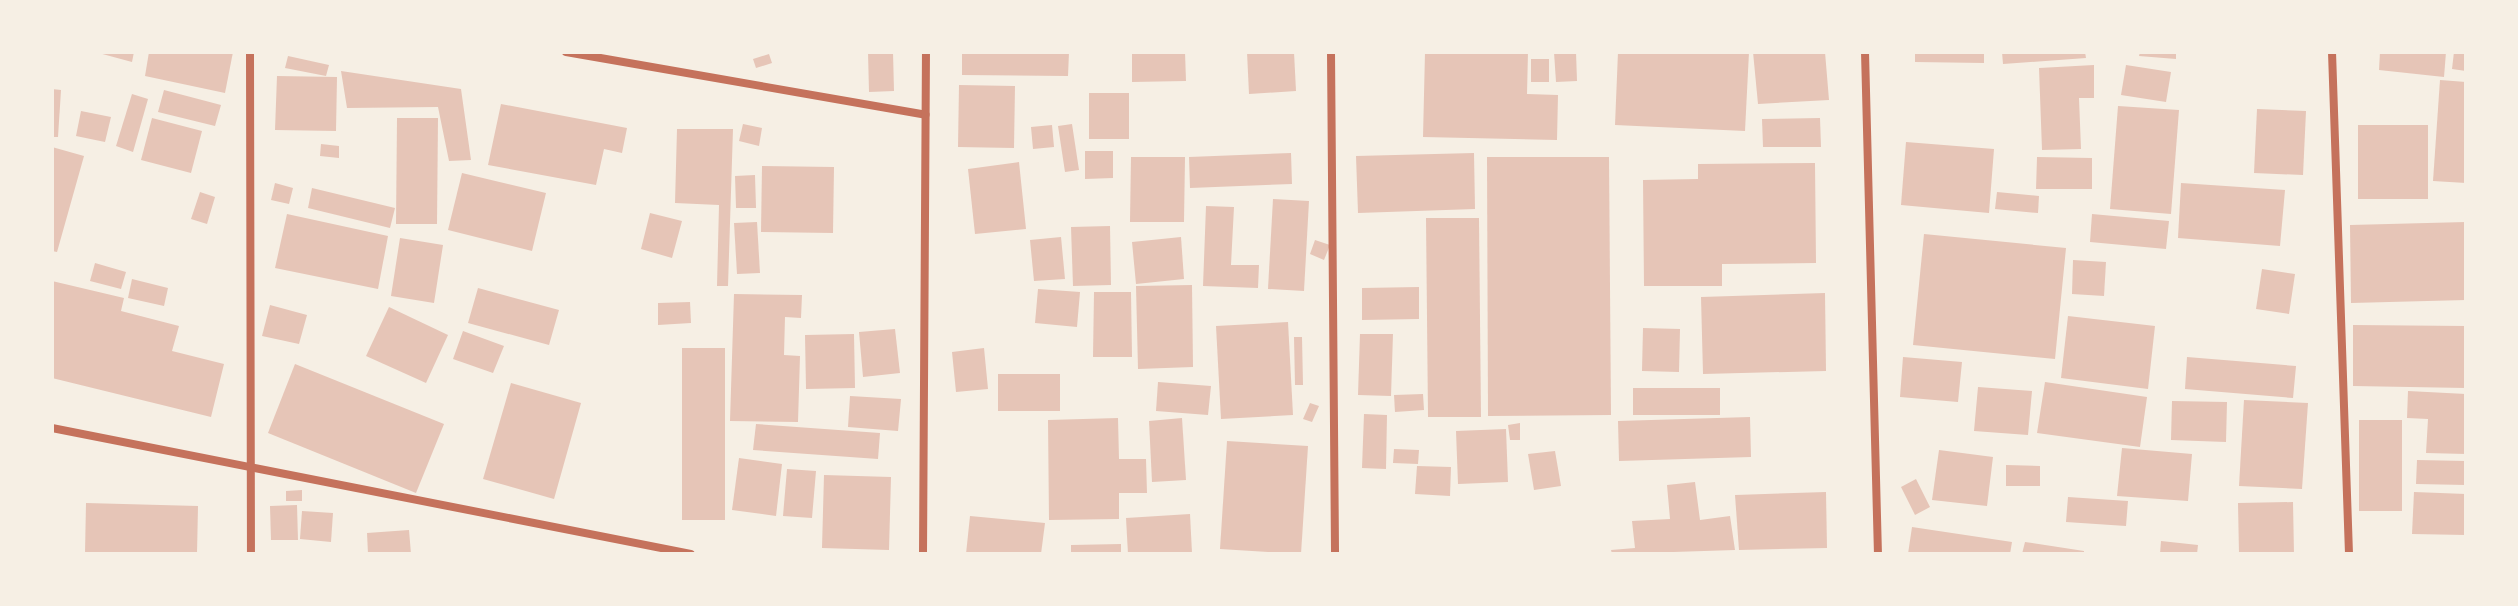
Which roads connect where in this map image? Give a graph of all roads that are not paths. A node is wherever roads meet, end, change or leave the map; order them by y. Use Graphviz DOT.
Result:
graph roads {
  1 [pos="250,52"];
  2 [pos="566,52"];
  3 [pos="926,52"];
  4 [pos="1331,52"];
  5 [pos="1865,52"];
  6 [pos="2332,52"];
  7 [pos="926,115"];
  8 [pos="52,428"];
  9 [pos="250,463"];
  10 [pos="251,554"];
  11 [pos="691,554"];
  12 [pos="923,554"];
  13 [pos="1335,554"];
  14 [pos="1878,554"];
  15 [pos="2349,554"];
  1 -- 9 [label="street"];
  2 -- 7 [label="street"];
  3 -- 7 [label="street"];
  4 -- 13 [label="street"];
  5 -- 14 [label="street"];
  6 -- 15 [label="street"];
  7 -- 12 [label="street"];
  8 -- 9 [label="street"];
  9 -- 10 [label="street"];
  9 -- 11 [label="street"];
}
